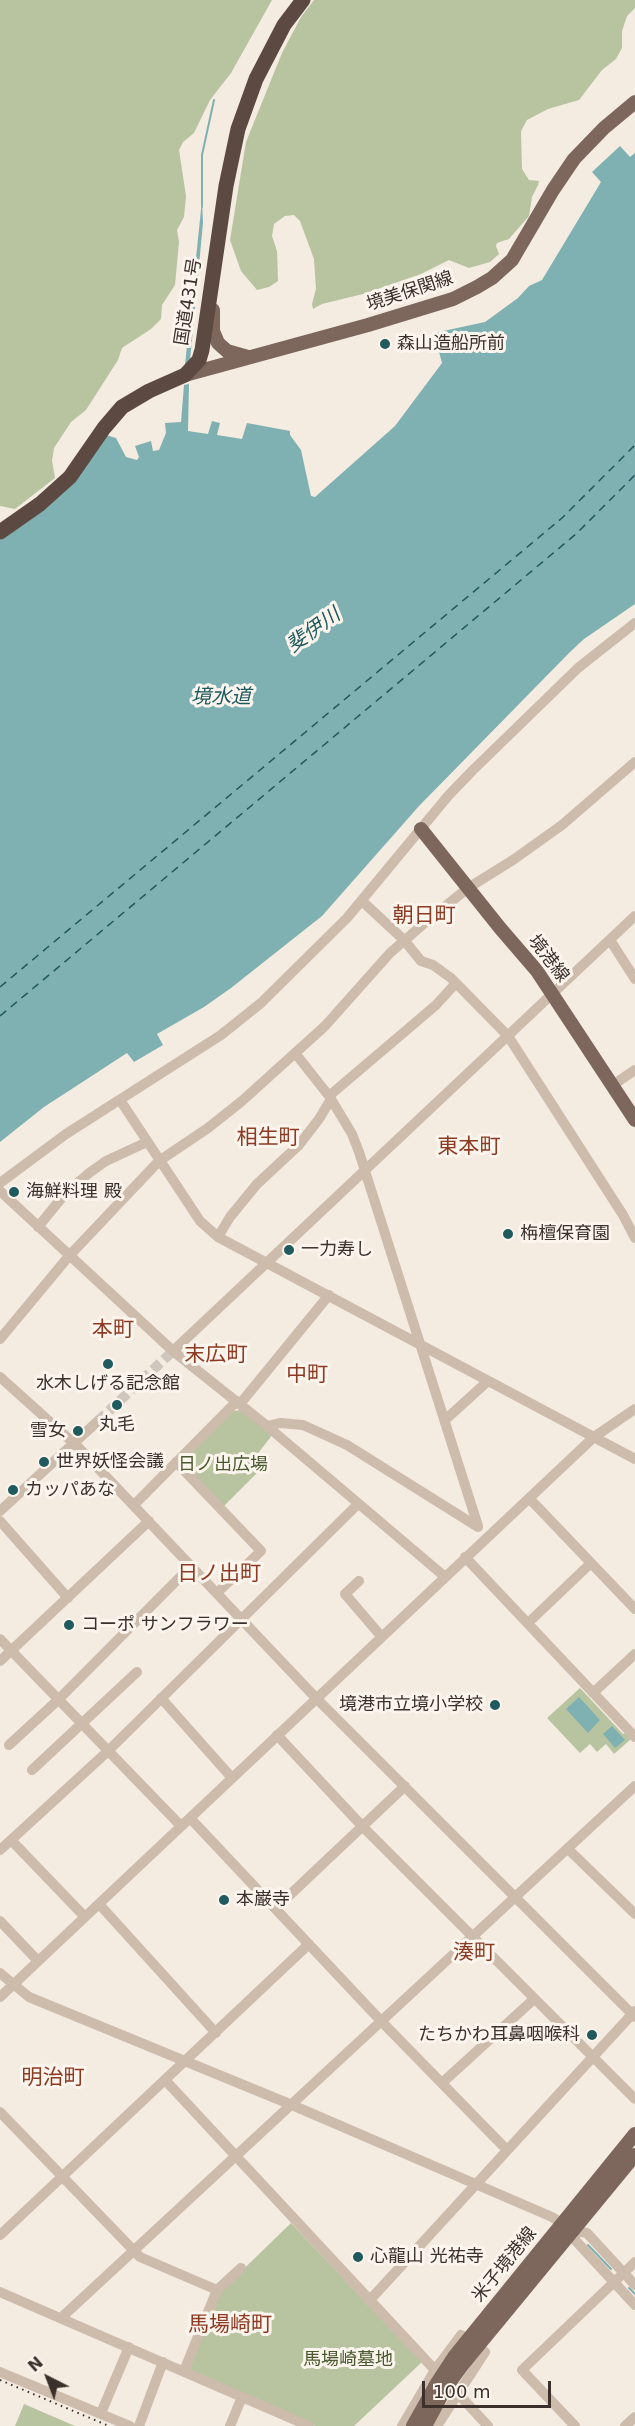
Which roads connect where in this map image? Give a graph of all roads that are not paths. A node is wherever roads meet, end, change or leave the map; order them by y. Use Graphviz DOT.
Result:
graph roads {
  1 [pos="303,0"];
  2 [pos="635,102"];
  3 [pos="214,269"];
  4 [pos="202,350"];
  5 [pos="252,357"];
  6 [pos="221,366"];
  7 [pos="185,375"];
  8 [pos="0,532"];
  9 [pos="635,623"];
  10 [pos="635,762"];
  11 [pos="421,829"];
  12 [pos="468,888"];
  13 [pos="362,901"];
  14 [pos="635,916"];
  15 [pos="404,940"];
  16 [pos="610,940"];
  17 [pos="635,979"];
  18 [pos="456,983"];
  19 [pos="553,993"];
  20 [pos="507,1036"];
  21 [pos="295,1053"];
  22 [pos="635,1070"];
  23 [pos="613,1085"];
  24 [pos="330,1097"];
  25 [pos="120,1100"];
  26 [pos="635,1120"];
  27 [pos="147,1142"];
  28 [pos="159,1161"];
  29 [pos="365,1170"];
  30 [pos="0,1183"];
  31 [pos="0,1191"];
  32 [pos="38,1227"];
  33 [pos="218,1237"];
  34 [pos="635,1238"];
  35 [pos="69,1256"];
  36 [pos="266,1263"];
  37 [pos="329,1295"];
  38 [pos="0,1339"];
  39 [pos="422,1345"];
  40 [pos="173,1351"];
  41 [pos="0,1377"];
  42 [pos="488,1381"];
  43 [pos="238,1402"];
  44 [pos="635,1409"];
  45 [pos="98,1420"];
  46 [pos="445,1420"];
  47 [pos="267,1426"];
  48 [pos="594,1437"];
  49 [pos="73,1443"];
  50 [pos="635,1459"];
  51 [pos="176,1462"];
  52 [pos="529,1498"];
  53 [pos="358,1503"];
  54 [pos="134,1505"];
  55 [pos="0,1511"];
  56 [pos="0,1521"];
  57 [pos="148,1521"];
  58 [pos="478,1526"];
  59 [pos="487,1538"];
  60 [pos="465,1557"];
  61 [pos="591,1563"];
  62 [pos="191,1566"];
  63 [pos="444,1576"];
  64 [pos="359,1581"];
  65 [pos="217,1593"];
  66 [pos="68,1598"];
  67 [pos="635,1609"];
  68 [pos="242,1619"];
  69 [pos="528,1623"];
  70 [pos="381,1636"];
  71 [pos="0,1639"];
  72 [pos="11,1651"];
  73 [pos="635,1654"];
  74 [pos="0,1661"];
  75 [pos="137,1672"];
  76 [pos="593,1693"];
  77 [pos="161,1698"];
  78 [pos="316,1698"];
  79 [pos="58,1700"];
  80 [pos="82,1725"];
  81 [pos="277,1735"];
  82 [pos="635,1737"];
  83 [pos="9,1745"];
  84 [pos="108,1752"];
  85 [pos="32,1770"];
  86 [pos="232,1778"];
  87 [pos="405,1786"];
  88 [pos="635,1786"];
  89 [pos="190,1818"];
  90 [pos="181,1826"];
  91 [pos="363,1827"];
  92 [pos="11,1840"];
  93 [pos="568,1849"];
  94 [pos="0,1850"];
  95 [pos="516,1897"];
  96 [pos="99,1904"];
  97 [pos="276,1908"];
  98 [pos="634,1912"];
  99 [pos="85,1917"];
  100 [pos="0,1921"];
  101 [pos="473,1938"];
  102 [pos="309,1944"];
  103 [pos="38,1961"];
  104 [pos="0,1973"];
  105 [pos="14,1985"];
  106 [pos="0,1996"];
  107 [pos="29,1997"];
  108 [pos="534,1999"];
  109 [pos="634,2014"];
  110 [pos="382,2022"];
  111 [pos="216,2033"];
  112 [pos="592,2057"];
  113 [pos="185,2062"];
  114 [pos="166,2081"];
  115 [pos="442,2083"];
  116 [pos="635,2099"];
  117 [pos="292,2105"];
  118 [pos="0,2112"];
  119 [pos="635,2134"];
  120 [pos="507,2150"];
  121 [pos="635,2155"];
  122 [pos="236,2156"];
  123 [pos="62,2177"];
  124 [pos="475,2184"];
  125 [pos="567,2227"];
  126 [pos="2,2229"];
  127 [pos="134,2251"];
  128 [pos="635,2262"];
  129 [pos="241,2268"];
  130 [pos="624,2274"];
  131 [pos="615,2283"];
  132 [pos="635,2285"];
  133 [pos="217,2290"];
  134 [pos="0,2292"];
  135 [pos="369,2301"];
  136 [pos="635,2305"];
  137 [pos="61,2318"];
  138 [pos="473,2342"];
  139 [pos="129,2347"];
  140 [pos="163,2362"];
  141 [pos="435,2370"];
  142 [pos="184,2371"];
  143 [pos="0,2372"];
  144 [pos="455,2395"];
  145 [pos="242,2397"];
  146 [pos="101,2413"];
  147 [pos="635,2417"];
  148 [pos="130,2426"];
  149 [pos="139,2426"];
  150 [pos="230,2426"];
  151 [pos="309,2426"];
  152 [pos="402,2426"];
  153 [pos="413,2426"];
  154 [pos="424,2426"];
  155 [pos="437,2426"];
  156 [pos="488,2426"];
  157 [pos="575,2426"];
  158 [pos="625,2426"];
  1 -- 3 [label="highway, 国道431号"];
  2 -- 5 [label="main road, 境美保関線"];
  3 -- 4 [label="highway, 国道431号"];
  3 -- 5 [label="main road"];
  4 -- 6 [label="main road"];
  4 -- 7 [label="highway, 国道431号"];
  5 -- 6 [label="main road, 境美保関線"];
  6 -- 7 [label="main road, 境美保関線"];
  7 -- 8 [label="highway"];
  9 -- 11 [label="street"];
  10 -- 12 [label="street"];
  11 -- 12 [label="main road, 境港線"];
  11 -- 13 [label="street"];
  12 -- 15 [label="street"];
  12 -- 19 [label="main road, 境港線"];
  13 -- 15 [label="street"];
  13 -- 25 [label="street"];
  14 -- 16 [label="street"];
  15 -- 18 [label="street"];
  15 -- 21 [label="street"];
  16 -- 17 [label="street"];
  16 -- 19 [label="street"];
  18 -- 20 [label="street"];
  18 -- 24 [label="street"];
  19 -- 20 [label="street"];
  19 -- 23 [label="main road, 境港線"];
  20 -- 29 [label="street"];
  20 -- 34 [label="street"];
  21 -- 24 [label="street"];
  21 -- 28 [label="street"];
  22 -- 23 [label="street"];
  23 -- 26 [label="main road, 境港線"];
  24 -- 29 [label="street"];
  24 -- 33 [label="street"];
  25 -- 27 [label="street"];
  25 -- 30 [label="street"];
  27 -- 28 [label="street"];
  27 -- 32 [label="street"];
  28 -- 33 [label="street"];
  28 -- 35 [label="street"];
  29 -- 36 [label="street"];
  29 -- 39 [label="street"];
  31 -- 32 [label="street"];
  32 -- 35 [label="street"];
  33 -- 36 [label="street"];
  35 -- 38 [label="street"];
  35 -- 40 [label="street"];
  36 -- 37 [label="street"];
  36 -- 40 [label="street"];
  37 -- 39 [label="street"];
  37 -- 43 [label="street"];
  39 -- 42 [label="street"];
  39 -- 46 [label="street"];
  40 -- 43 [label="street"];
  41 -- 49 [label="street"];
  42 -- 46 [label="street"];
  42 -- 48 [label="street"];
  43 -- 47 [label="street"];
  43 -- 51 [label="street"];
  44 -- 48 [label="street"];
  45 -- 49 [label="street"];
  46 -- 58 [label="street"];
  47 -- 53 [label="street"];
  47 -- 58 [label="street"];
  48 -- 50 [label="street"];
  48 -- 52 [label="street"];
  49 -- 54 [label="street"];
  49 -- 55 [label="street"];
  51 -- 54 [label="street"];
  51 -- 65 [label="street"];
  52 -- 59 [label="street"];
  52 -- 61 [label="street"];
  53 -- 63 [label="street"];
  53 -- 68 [label="street"];
  54 -- 57 [label="street"];
  56 -- 66 [label="street"];
  57 -- 62 [label="street"];
  57 -- 66 [label="street"];
  58 -- 59 [label="street"];
  59 -- 60 [label="street"];
  60 -- 63 [label="street"];
  60 -- 69 [label="street"];
  61 -- 67 [label="street"];
  61 -- 69 [label="street"];
  62 -- 65 [label="street"];
  62 -- 79 [label="street"];
  63 -- 70 [label="street"];
  64 -- 70 [label="street"];
  65 -- 68 [label="street"];
  66 -- 72 [label="street"];
  68 -- 77 [label="street"];
  68 -- 78 [label="street"];
  69 -- 76 [label="street"];
  70 -- 78 [label="street"];
  71 -- 72 [label="street"];
  72 -- 74 [label="street"];
  72 -- 79 [label="street"];
  73 -- 76 [label="street"];
  75 -- 80 [label="street"];
  76 -- 82 [label="street"];
  77 -- 84 [label="street"];
  77 -- 86 [label="street"];
  78 -- 81 [label="street"];
  78 -- 87 [label="street"];
  79 -- 80 [label="street"];
  79 -- 83 [label="street"];
  80 -- 84 [label="street"];
  80 -- 85 [label="street"];
  81 -- 86 [label="street"];
  81 -- 91 [label="street"];
  84 -- 90 [label="street"];
  84 -- 92 [label="street"];
  86 -- 89 [label="street"];
  87 -- 91 [label="street"];
  87 -- 95 [label="street"];
  88 -- 93 [label="street"];
  89 -- 90 [label="street"];
  89 -- 97 [label="street"];
  90 -- 96 [label="street"];
  91 -- 97 [label="street"];
  91 -- 101 [label="street"];
  92 -- 94 [label="street"];
  92 -- 99 [label="street"];
  93 -- 95 [label="street"];
  93 -- 98 [label="street"];
  95 -- 101 [label="street"];
  95 -- 109 [label="street"];
  96 -- 99 [label="street"];
  96 -- 111 [label="street"];
  97 -- 102 [label="street"];
  99 -- 103 [label="street"];
  100 -- 103 [label="street"];
  101 -- 108 [label="street"];
  101 -- 110 [label="street"];
  102 -- 110 [label="street"];
  102 -- 111 [label="street"];
  103 -- 105 [label="street"];
  104 -- 105 [label="street"];
  105 -- 106 [label="street"];
  105 -- 107 [label="street"];
  106 -- 107 [label="street"];
  107 -- 113 [label="street"];
  108 -- 112 [label="street"];
  108 -- 115 [label="street"];
  109 -- 112 [label="street"];
  110 -- 115 [label="street"];
  110 -- 117 [label="street"];
  111 -- 113 [label="street"];
  112 -- 116 [label="street"];
  112 -- 120 [label="street"];
  113 -- 114 [label="street"];
  113 -- 117 [label="street"];
  114 -- 122 [label="street"];
  114 -- 123 [label="street"];
  115 -- 120 [label="street"];
  117 -- 122 [label="street"];
  117 -- 124 [label="street"];
  118 -- 123 [label="street"];
  119 -- 125 [label="main road, 米子境港線"];
  120 -- 124 [label="street"];
  121 -- 125 [label="main road, 米子境港線"];
  122 -- 127 [label="street"];
  122 -- 135 [label="street"];
  123 -- 126 [label="street"];
  123 -- 127 [label="street"];
  124 -- 125 [label="street"];
  124 -- 135 [label="street"];
  125 -- 130 [label="street"];
  125 -- 131 [label="street"];
  125 -- 138 [label="main road, 米子境港線"];
  127 -- 133 [label="street"];
  127 -- 137 [label="street"];
  128 -- 130 [label="street"];
  129 -- 133 [label="street"];
  130 -- 131 [label="street"];
  130 -- 132 [label="street"];
  131 -- 136 [label="street"];
  131 -- 157 [label="street"];
  133 -- 142 [label="street"];
  134 -- 137 [label="street"];
  135 -- 141 [label="street"];
  137 -- 139 [label="street"];
  138 -- 141 [label="street"];
  138 -- 144 [label="street"];
  138 -- 153 [label="main road, 米子境港線"];
  138 -- 154 [label="main road, 米子境港線"];
  139 -- 140 [label="street"];
  139 -- 146 [label="street"];
  140 -- 142 [label="street"];
  140 -- 149 [label="street"];
  141 -- 152 [label="street"];
  142 -- 145 [label="street"];
  143 -- 146 [label="street"];
  144 -- 155 [label="street"];
  144 -- 156 [label="street"];
  145 -- 150 [label="street"];
  145 -- 151 [label="street"];
  146 -- 148 [label="street"];
  147 -- 158 [label="street"];
}
